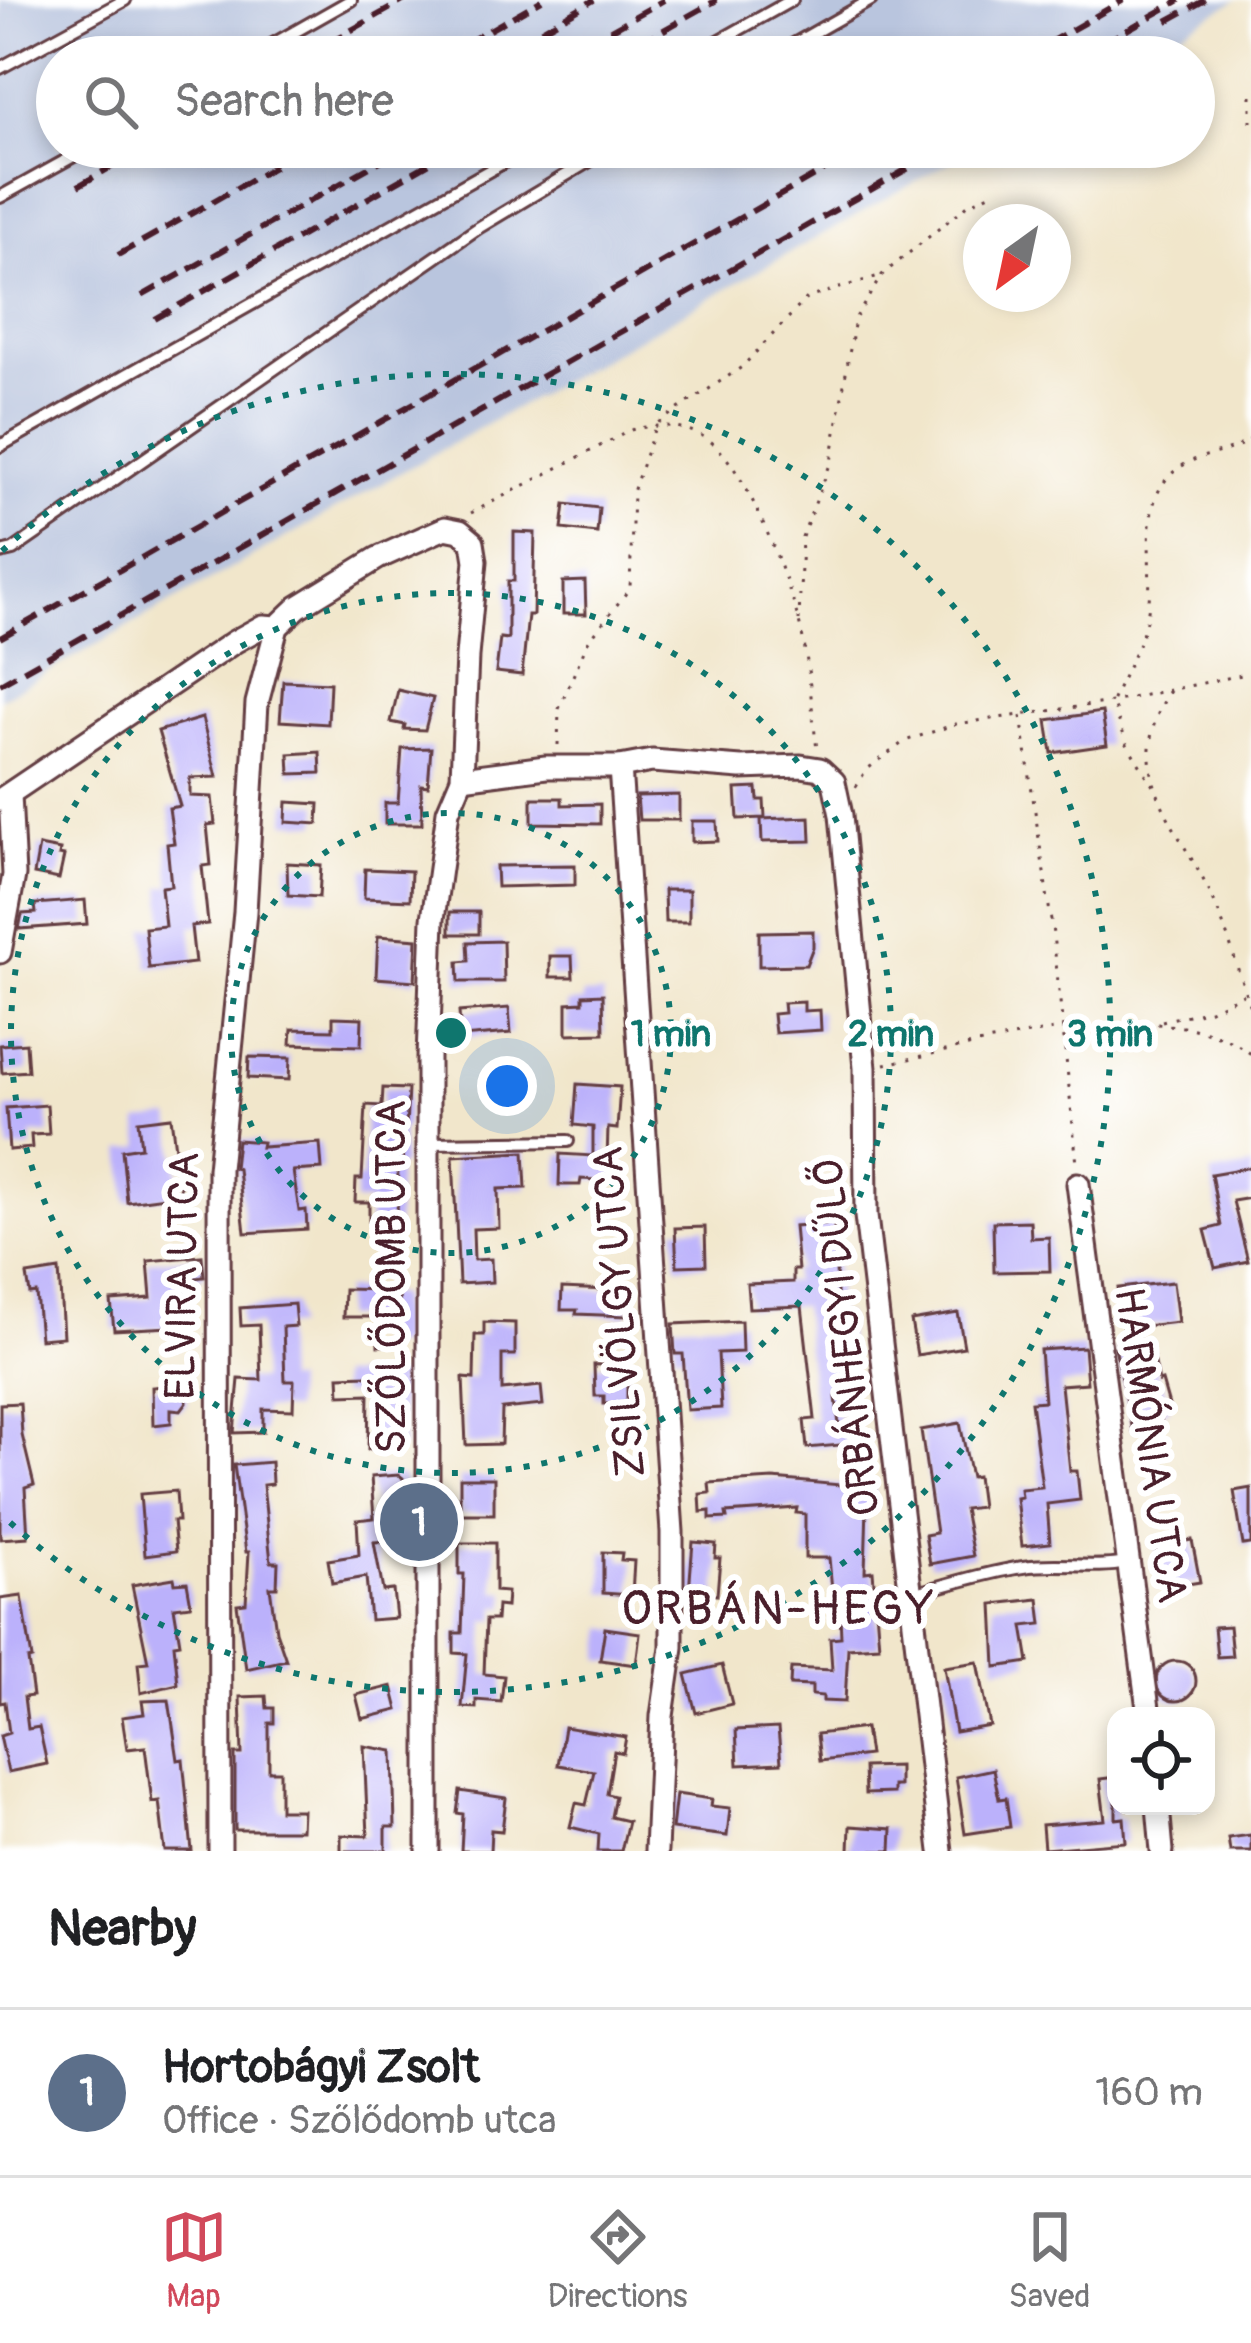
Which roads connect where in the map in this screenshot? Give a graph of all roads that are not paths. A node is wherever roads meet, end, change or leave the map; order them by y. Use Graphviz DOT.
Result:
graph roads {
  1 [pos="125,0"];
  2 [pos="351,0"];
  3 [pos="792,0"];
  4 [pos="872,0"];
  5 [pos="59,36"];
  6 [pos="287,36"];
  7 [pos="728,36"];
  8 [pos="808,36"];
  9 [pos="36,48"];
  10 [pos="0,68"];
  11 [pos="52,168"];
  12 [pos="494,168"];
  13 [pos="578,168"];
  14 [pos="0,197"];
  15 [pos="0,446"];
  16 [pos="0,553"];
  17 [pos="277,627"];
  18 [pos="620,766"];
  19 [pos="462,778"];
  20 [pos="5,797"];
  21 [pos="0,952"];
  22 [pos="568,1141"];
  23 [pos="429,1143"];
  24 [pos="1078,1184"];
  25 [pos="1127,1563"];
  26 [pos="912,1594"];
  27 [pos="1148,1707"];
  28 [pos="1159,1815"];
  29 [pos="220,1851"];
  30 [pos="428,1851"];
  31 [pos="656,1851"];
  32 [pos="941,1851"];
  33 [pos="1162,1851"];
  1 -- 5 [label="lane"];
  2 -- 6 [label="lane"];
  3 -- 7 [label="lane"];
  4 -- 8 [label="lane"];
  9 -- 10 [label="lane"];
  11 -- 14 [label="lane"];
  12 -- 15 [label="lane"];
  13 -- 16 [label="lane"];
  17 -- 19 [label="street, SZŐLŐDOMB UTCA"];
  17 -- 20 [label="street"];
  17 -- 29 [label="street, ELVIRA UTCA"];
  18 -- 19 [label="street"];
  18 -- 26 [label="street, ORBÁNHEGYI DŰLŐ"];
  18 -- 31 [label="street, ZSILVÖLGY UTCA"];
  19 -- 23 [label="street, SZŐLŐDOMB UTCA"];
  20 -- 21 [label="street"];
  22 -- 23 [label="lane"];
  23 -- 30 [label="street, SZŐLŐDOMB UTCA"];
  24 -- 25 [label="street, HARMÓNIA UTCA"];
  25 -- 26 [label="lane"];
  25 -- 27 [label="street, HARMÓNIA UTCA"];
  26 -- 32 [label="street, ORBÁNHEGYI DŰLŐ"];
  28 -- 33 [label="street"];
}
